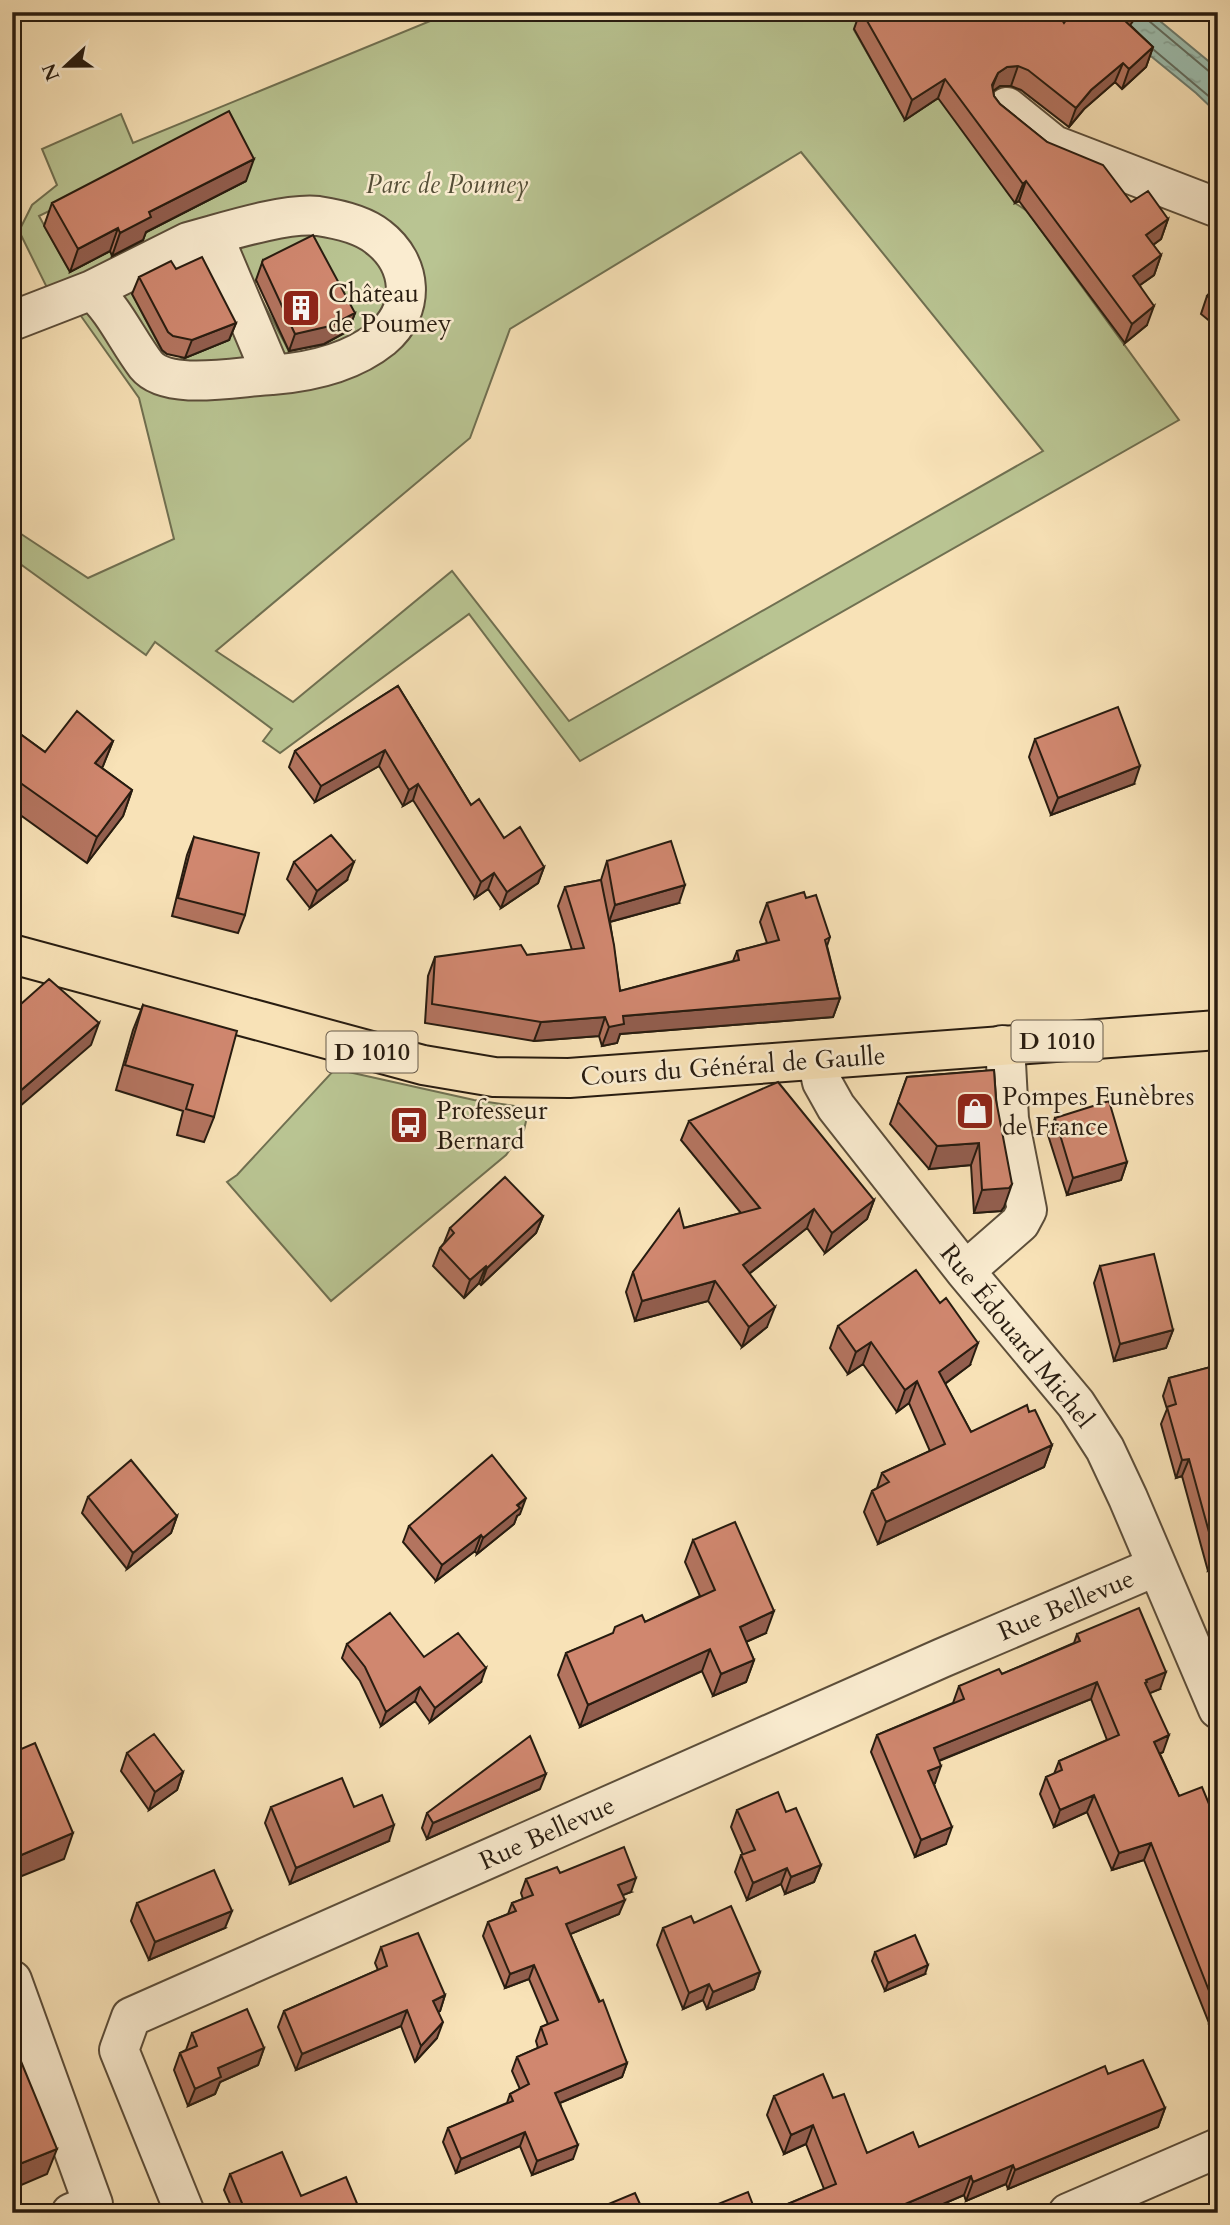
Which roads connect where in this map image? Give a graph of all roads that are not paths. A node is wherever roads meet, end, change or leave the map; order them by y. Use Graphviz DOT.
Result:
graph roads {
  1 [pos="1007,107"];
  2 [pos="1218,208"];
  3 [pos="213,234"];
  4 [pos="92,290"];
  5 [pos="12,321"];
  6 [pos="272,374"];
  7 [pos="12,954"];
  8 [pos="1218,1030"];
  9 [pos="1002,1045"];
  10 [pos="817,1060"];
  11 [pos="965,1271"];
  12 [pos="1157,1566"];
  13 [pos="1218,1709"];
  14 [pos="12,1980"];
  15 [pos="1218,2148"];
  16 [pos="71,2213"];
  17 [pos="185,2213"];
  18 [pos="1068,2213"];
  1 -- 2 [label="street"];
  3 -- 4 [label="street"];
  3 -- 6 [label="street"];
  3 -- 6 [label="street"];
  4 -- 5 [label="street"];
  4 -- 6 [label="street"];
  7 -- 10 [label="main road, Cours du Général de Gaulle / D 1010"];
  8 -- 9 [label="main road, Cours du Général de Gaulle / D 1010"];
  9 -- 10 [label="main road, Cours du Général de Gaulle / D 1010"];
  9 -- 11 [label="street"];
  10 -- 11 [label="street, Rue Édouard Michel"];
  11 -- 12 [label="street, Rue Édouard Michel"];
  12 -- 13 [label="street, Rue Édouard Michel"];
  12 -- 17 [label="street, Rue Bellevue"];
  14 -- 16 [label="street"];
  15 -- 18 [label="street"];
}
